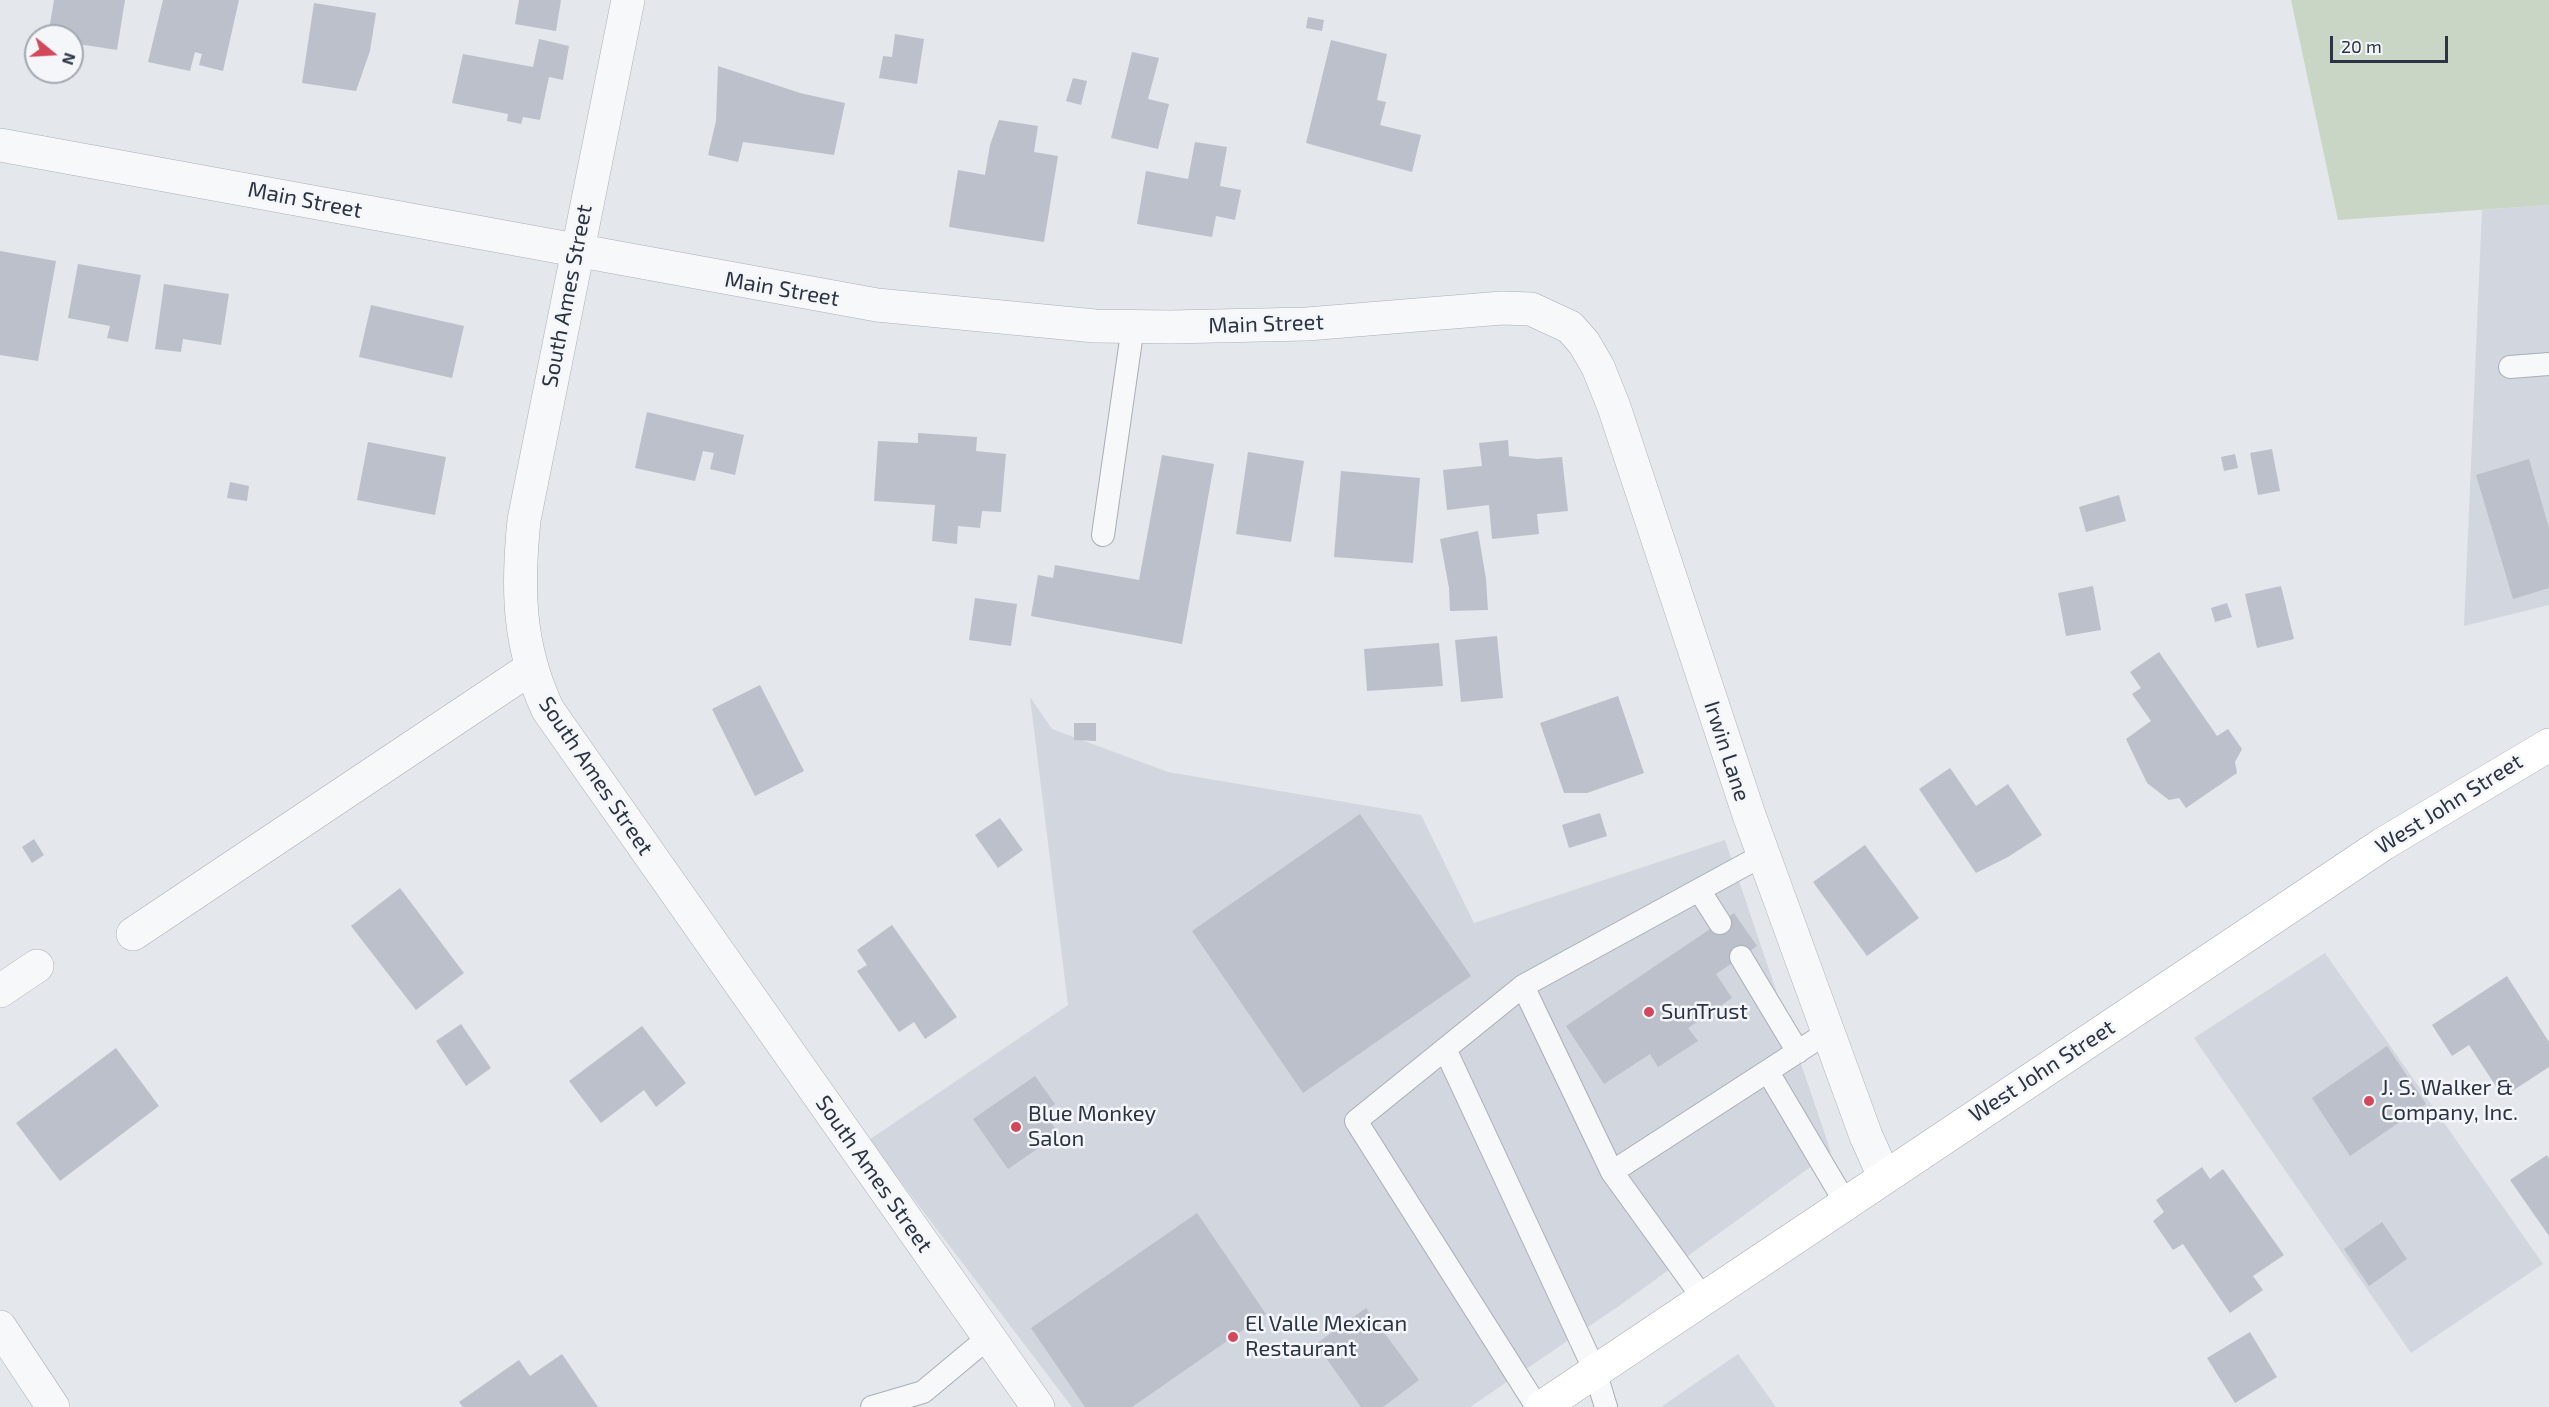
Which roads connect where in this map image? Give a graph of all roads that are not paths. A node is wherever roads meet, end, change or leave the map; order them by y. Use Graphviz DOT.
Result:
graph roads {
  1 [pos="628,0"];
  2 [pos="0,145"];
  3 [pos="575,252"];
  4 [pos="1133,326"];
  5 [pos="1570,327"];
  6 [pos="2549,364"];
  7 [pos="2510,367"];
  8 [pos="1103,535"];
  9 [pos="531,668"];
  10 [pos="2549,745"];
  11 [pos="1764,855"];
  12 [pos="1700,890"];
  13 [pos="1720,923"];
  14 [pos="133,934"];
  15 [pos="1741,957"];
  16 [pos="38,966"];
  17 [pos="1523,986"];
  18 [pos="0,991"];
  19 [pos="1828,1032"];
  20 [pos="1445,1049"];
  21 [pos="1798,1052"];
  22 [pos="1768,1072"];
  23 [pos="1612,1172"];
  24 [pos="1884,1176"];
  25 [pos="1845,1202"];
  26 [pos="1703,1298"];
  27 [pos="0,1327"];
  28 [pos="989,1337"];
  29 [pos="1595,1371"];
  30 [pos="53,1407"];
  31 [pos="872,1407"];
  32 [pos="1038,1407"];
  33 [pos="1537,1407"];
  34 [pos="1542,1407"];
  35 [pos="1606,1407"];
  1 -- 3 [label="street, South Ames Street"];
  2 -- 3 [label="street, Main Street"];
  3 -- 4 [label="street, Main Street"];
  3 -- 9 [label="street, South Ames Street"];
  4 -- 5 [label="street, Main Street"];
  4 -- 8 [label="lane"];
  5 -- 11 [label="street, Irwin Lane"];
  6 -- 7 [label="lane"];
  9 -- 14 [label="street"];
  9 -- 28 [label="street, South Ames Street"];
  10 -- 24 [label="main road, West John Street"];
  11 -- 12 [label="lane"];
  11 -- 19 [label="street, Irwin Lane"];
  12 -- 13 [label="lane"];
  12 -- 17 [label="lane"];
  15 -- 21 [label="lane"];
  16 -- 18 [label="street"];
  17 -- 20 [label="lane"];
  17 -- 23 [label="lane"];
  19 -- 21 [label="lane"];
  19 -- 24 [label="street, Irwin Lane"];
  20 -- 29 [label="lane"];
  20 -- 33 [label="lane"];
  21 -- 22 [label="lane"];
  22 -- 23 [label="lane"];
  22 -- 25 [label="lane"];
  23 -- 26 [label="lane"];
  24 -- 25 [label="main road, West John Street"];
  25 -- 26 [label="main road, West John Street"];
  26 -- 29 [label="main road, West John Street"];
  27 -- 30 [label="street"];
  28 -- 31 [label="lane"];
  28 -- 32 [label="street, South Ames Street"];
  29 -- 34 [label="main road, West John Street"];
  29 -- 35 [label="lane"];
}
